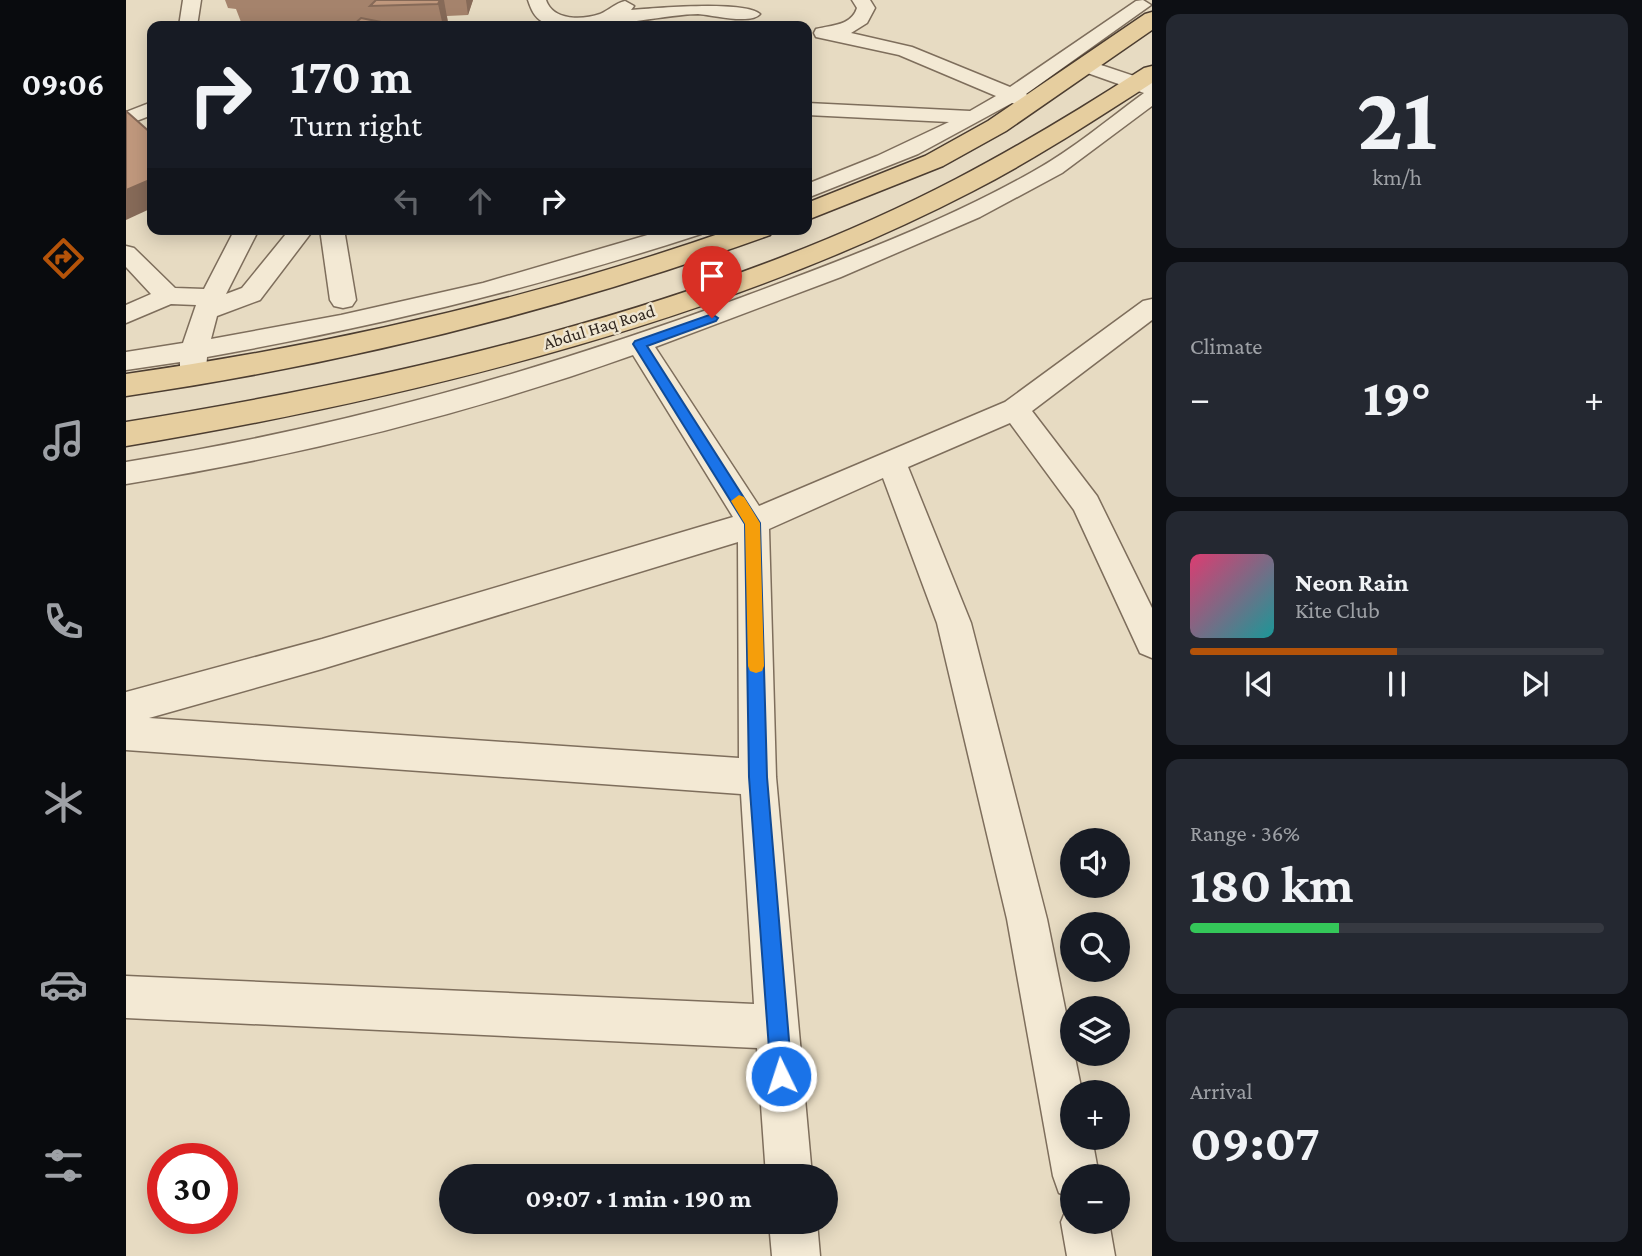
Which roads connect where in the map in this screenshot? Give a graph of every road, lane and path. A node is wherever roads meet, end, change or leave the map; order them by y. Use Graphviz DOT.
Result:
graph roads {
  1 [pos="192,0"];
  2 [pos="537,0"];
  3 [pos="626,0"];
  4 [pos="865,6"];
  5 [pos="1143,7"];
  6 [pos="754,12"];
  7 [pos="609,18"];
  8 [pos="188,21"];
  9 [pos="553,21"];
  10 [pos="591,21"];
  11 [pos="827,33"];
  12 [pos="812,34"];
  13 [pos="905,51"];
  14 [pos="1086,66"];
  15 [pos="1148,85"];
  16 [pos="1021,99"];
  17 [pos="812,109"];
  18 [pos="147,110"];
  19 [pos="872,111"];
  20 [pos="973,117"];
  21 [pos="126,119"];
  22 [pos="997,126"];
  23 [pos="813,131"];
  24 [pos="812,189"];
  25 [pos="812,210"];
  26 [pos="244,235"];
  27 [pos="297,235"];
  28 [pos="333,235"];
  29 [pos="673,235"];
  30 [pos="744,235"];
  31 [pos="126,253"];
  32 [pos="168,296"];
  33 [pos="343,300"];
  34 [pos="210,304"];
  35 [pos="1152,307"];
  36 [pos="126,315"];
  37 [pos="639,344"];
  38 [pos="126,361"];
  39 [pos="193,364"];
  40 [pos="126,385"];
  41 [pos="1015,409"];
  42 [pos="126,433"];
  43 [pos="892,463"];
  44 [pos="126,473"];
  45 [pos="752,523"];
  46 [pos="1152,643"];
  47 [pos="126,708"];
  48 [pos="126,733"];
  49 [pos="758,777"];
  50 [pos="126,997"];
  51 [pos="778,1027"];
  52 [pos="788,1164"];
  53 [pos="1074,1164"];
  54 [pos="794,1234"];
  55 [pos="1086,1234"];
  56 [pos="796,1256"];
  57 [pos="1091,1256"];
  1 -- 8 [label="street"];
  2 -- 9 [label="street"];
  3 -- 7 [label="street"];
  4 -- 11 [label="street"];
  4 -- 13 [label="street"];
  5 -- 14 [label="main road"];
  5 -- 16 [label="street"];
  6 -- 7 [label="street"];
  7 -- 10 [label="street"];
  11 -- 12 [label="street"];
  11 -- 13 [label="street"];
  13 -- 16 [label="street"];
  14 -- 15 [label="street"];
  14 -- 16 [label="main road"];
  15 -- 37 [label="street"];
  15 -- 42 [label="main road, Abdul Haq Road"];
  16 -- 20 [label="street"];
  16 -- 22 [label="main road"];
  17 -- 19 [label="street"];
  18 -- 21 [label="street"];
  19 -- 20 [label="street"];
  19 -- 23 [label="street"];
  20 -- 22 [label="street"];
  20 -- 24 [label="street"];
  22 -- 25 [label="main road"];
  26 -- 34 [label="street"];
  27 -- 34 [label="street"];
  28 -- 33 [label="street"];
  29 -- 39 [label="street"];
  30 -- 39 [label="main road"];
  31 -- 32 [label="street"];
  32 -- 34 [label="street"];
  32 -- 36 [label="street"];
  34 -- 39 [label="street"];
  35 -- 41 [label="street"];
  37 -- 44 [label="street"];
  37 -- 45 [label="street"];
  38 -- 39 [label="street"];
  39 -- 40 [label="main road"];
  41 -- 43 [label="street"];
  41 -- 46 [label="street"];
  43 -- 45 [label="street"];
  43 -- 53 [label="street"];
  45 -- 47 [label="street"];
  45 -- 49 [label="street"];
  48 -- 49 [label="street"];
  49 -- 51 [label="street"];
  50 -- 51 [label="street"];
  51 -- 52 [label="street"];
  54 -- 56 [label="street"];
  55 -- 57 [label="street"];
}
